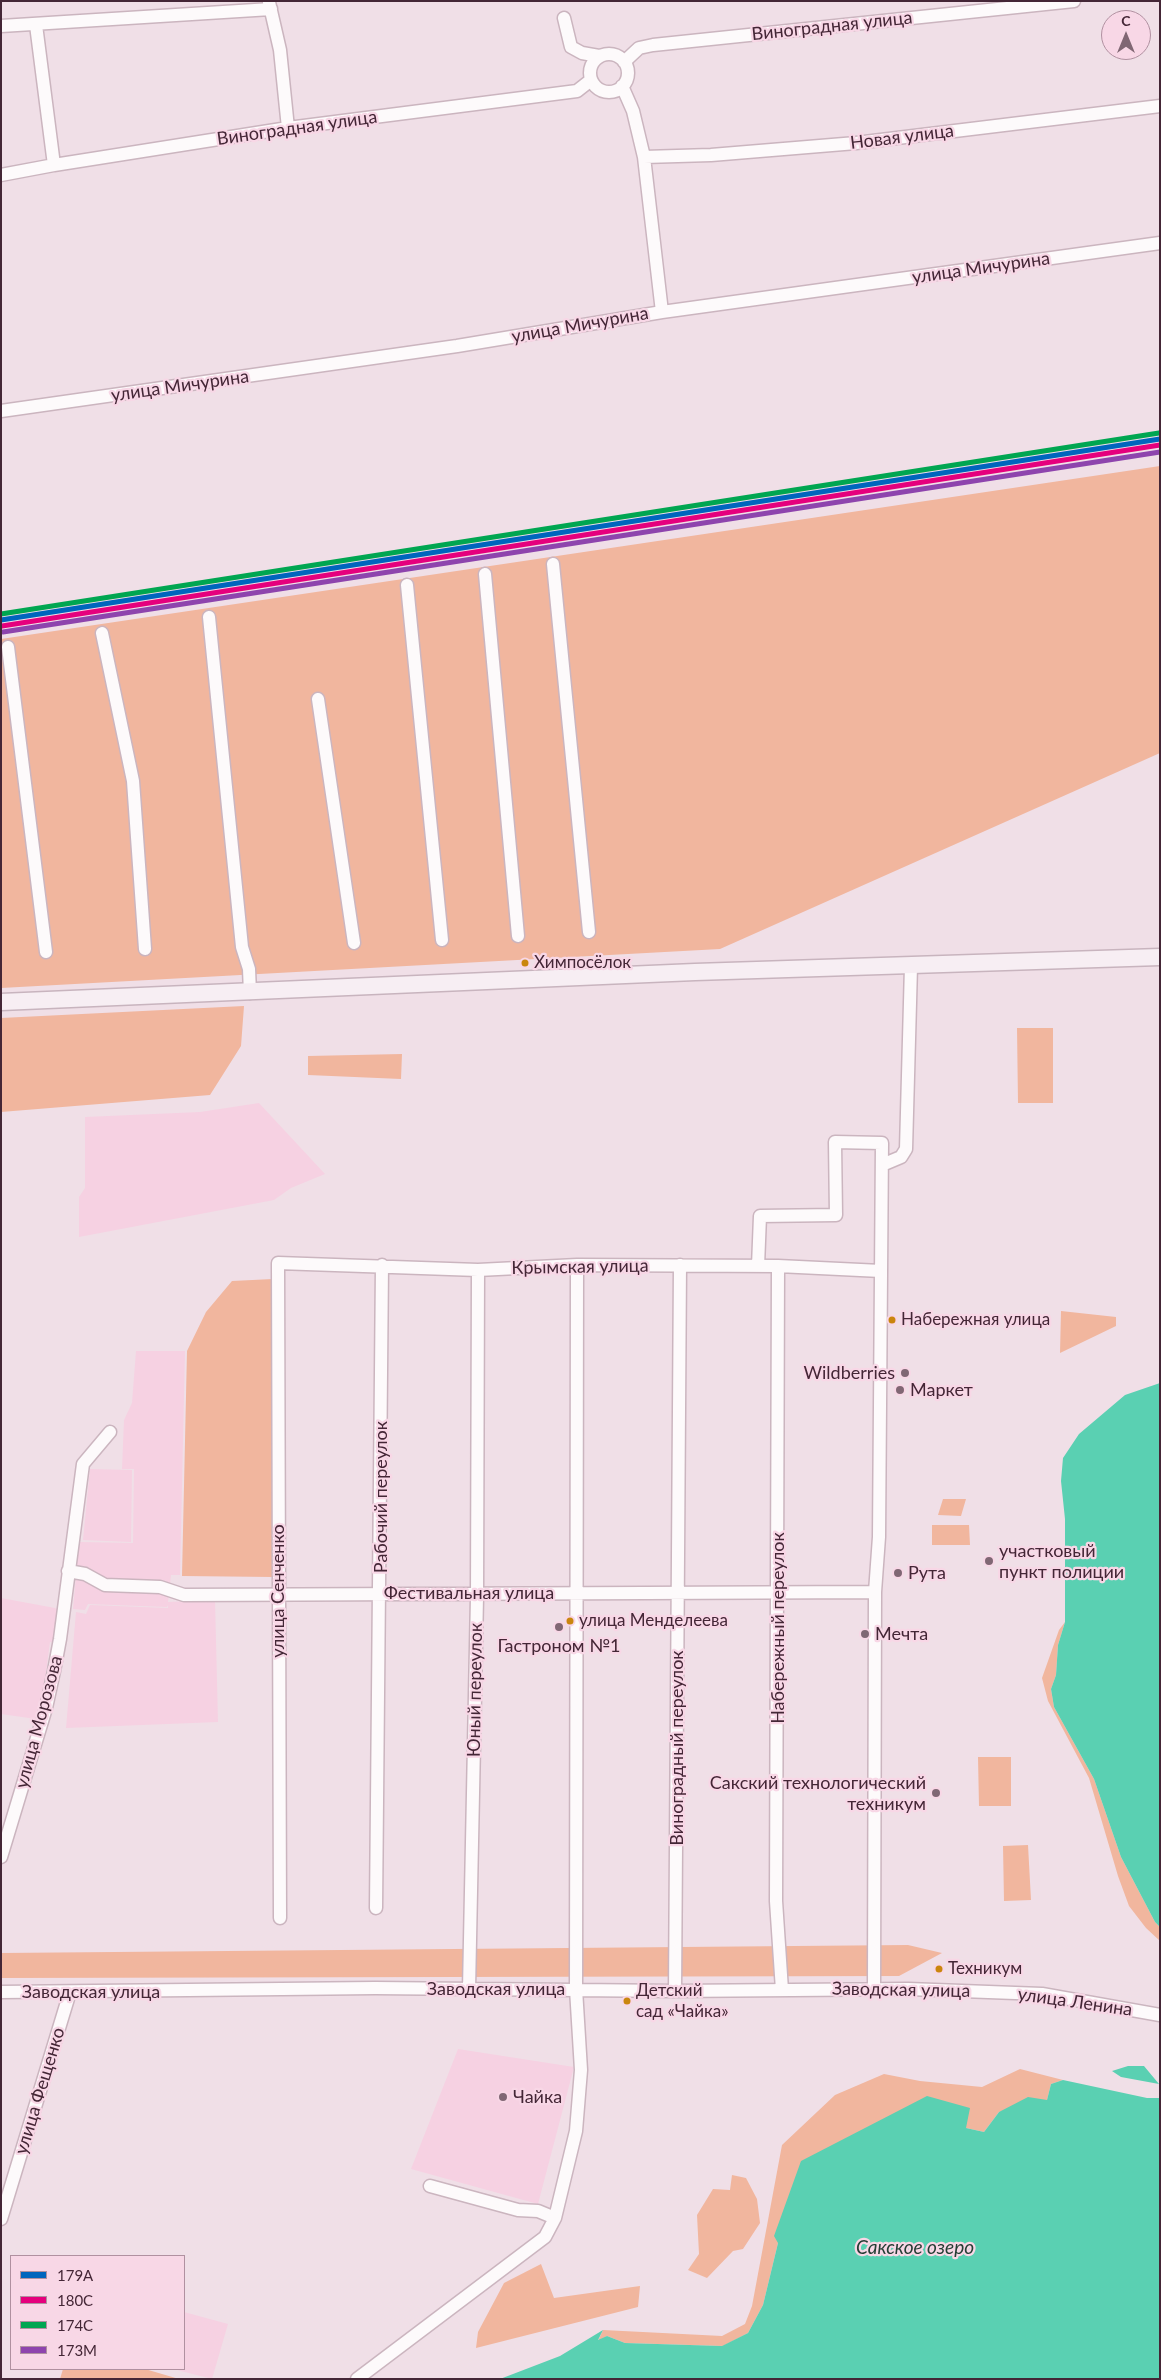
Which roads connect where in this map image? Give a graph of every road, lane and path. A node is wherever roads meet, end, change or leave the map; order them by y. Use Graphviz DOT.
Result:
graph roads {
  1 [pos="1074,1"];
  2 [pos="270,5"];
  3 [pos="564,18"];
  4 [pos="36,25"];
  5 [pos="1,26"];
  6 [pos="599,56"];
  7 [pos="624,62"];
  8 [pos="591,80"];
  9 [pos="622,86"];
  10 [pos="1160,106"];
  11 [pos="288,128"];
  12 [pos="644,157"];
  13 [pos="54,164"];
  14 [pos="1,175"];
  15 [pos="1160,243"];
  16 [pos="662,312"];
  17 [pos="1,411"];
  18 [pos="553,564"];
  19 [pos="485,574"];
  20 [pos="407,585"];
  21 [pos="208,617"];
  22 [pos="102,633"];
  23 [pos="8,647"];
  24 [pos="318,699"];
  25 [pos="589,932"];
  26 [pos="518,936"];
  27 [pos="442,940"];
  28 [pos="354,942"];
  29 [pos="145,949"];
  30 [pos="46,952"];
  31 [pos="1160,957"];
  32 [pos="911,966"];
  33 [pos="250,992"];
  34 [pos="1,1002"];
  35 [pos="882,1165"];
  36 [pos="278,1264"];
  37 [pos="382,1265"];
  38 [pos="577,1265"];
  39 [pos="680,1265"];
  40 [pos="758,1266"];
  41 [pos="778,1266"];
  42 [pos="478,1270"];
  43 [pos="881,1271"];
  44 [pos="110,1432"];
  45 [pos="68,1571"];
  46 [pos="477,1592"];
  47 [pos="576,1592"];
  48 [pos="677,1592"];
  49 [pos="778,1592"];
  50 [pos="875,1592"];
  51 [pos="381,1593"];
  52 [pos="278,1594"];
  53 [pos="1,1857"];
  54 [pos="376,1908"];
  55 [pos="280,1918"];
  56 [pos="874,1988"];
  57 [pos="576,1989"];
  58 [pos="469,1990"];
  59 [pos="782,1990"];
  60 [pos="675,1991"];
  61 [pos="990,1991"];
  62 [pos="1,1992"];
  63 [pos="70,1992"];
  64 [pos="1160,2015"];
  65 [pos="430,2186"];
  66 [pos="555,2218"];
  67 [pos="1,2219"];
  68 [pos="357,2379"];
  1 -- 7 [label="street, Виноградная улица"];
  2 -- 4 [label="street"];
  2 -- 11 [label="street"];
  3 -- 6 [label="street"];
  4 -- 5 [label="street"];
  4 -- 13 [label="street"];
  6 -- 7 [label="street"];
  6 -- 8 [label="street"];
  7 -- 9 [label="street"];
  8 -- 9 [label="street"];
  8 -- 11 [label="street, Виноградная улица"];
  9 -- 12 [label="street"];
  10 -- 12 [label="street, Новая улица"];
  11 -- 13 [label="street, Виноградная улица"];
  12 -- 16 [label="street"];
  13 -- 14 [label="street, Виноградная улица"];
  15 -- 16 [label="street, улица Мичурина"];
  16 -- 17 [label="street, улица Мичурина"];
  18 -- 25 [label="street"];
  19 -- 26 [label="street"];
  20 -- 27 [label="street"];
  21 -- 33 [label="street"];
  22 -- 29 [label="street"];
  23 -- 30 [label="street"];
  24 -- 28 [label="street"];
  31 -- 32 [label="main road"];
  32 -- 33 [label="main road"];
  32 -- 35 [label="street"];
  33 -- 34 [label="main road"];
  35 -- 40 [label="street"];
  35 -- 43 [label="street"];
  36 -- 37 [label="street, Крымская улица"];
  36 -- 52 [label="street, улица Сенченко"];
  37 -- 42 [label="street, Крымская улица"];
  37 -- 51 [label="street, Рабочий переулок"];
  38 -- 39 [label="street, Крымская улица"];
  38 -- 42 [label="street, Крымская улица"];
  38 -- 47 [label="street"];
  39 -- 40 [label="street, Крымская улица"];
  39 -- 48 [label="street, Виноградный переулок"];
  40 -- 41 [label="street, Крымская улица"];
  41 -- 43 [label="street, Крымская улица"];
  41 -- 49 [label="street, Набережный переулок"];
  42 -- 46 [label="street, Юный переулок"];
  43 -- 50 [label="street"];
  44 -- 45 [label="street, улица Морозова"];
  45 -- 52 [label="street, Фестивальная улица"];
  45 -- 53 [label="street, улица Морозова"];
  46 -- 47 [label="street, Фестивальная улица"];
  46 -- 51 [label="street, Фестивальная улица"];
  46 -- 58 [label="street, Юный переулок"];
  47 -- 48 [label="street, Фестивальная улица"];
  47 -- 57 [label="street"];
  48 -- 49 [label="street, Фестивальная улица"];
  48 -- 60 [label="street, Виноградный переулок"];
  49 -- 50 [label="street, Фестивальная улица"];
  49 -- 59 [label="street, Набережный переулок"];
  50 -- 56 [label="street"];
  51 -- 52 [label="street, Фестивальная улица"];
  51 -- 54 [label="street, Рабочий переулок"];
  52 -- 55 [label="street, улица Сенченко"];
  56 -- 59 [label="street, Заводская улица"];
  56 -- 61 [label="street, Заводская улица"];
  57 -- 58 [label="street, Заводская улица"];
  57 -- 60 [label="street, Заводская улица"];
  57 -- 66 [label="street"];
  58 -- 63 [label="street, Заводская улица"];
  59 -- 60 [label="street, Заводская улица"];
  61 -- 64 [label="street, улица Ленина"];
  62 -- 63 [label="street, Заводская улица"];
  63 -- 67 [label="street, улица Фещенко"];
  65 -- 66 [label="street"];
  66 -- 68 [label="street"];
}
